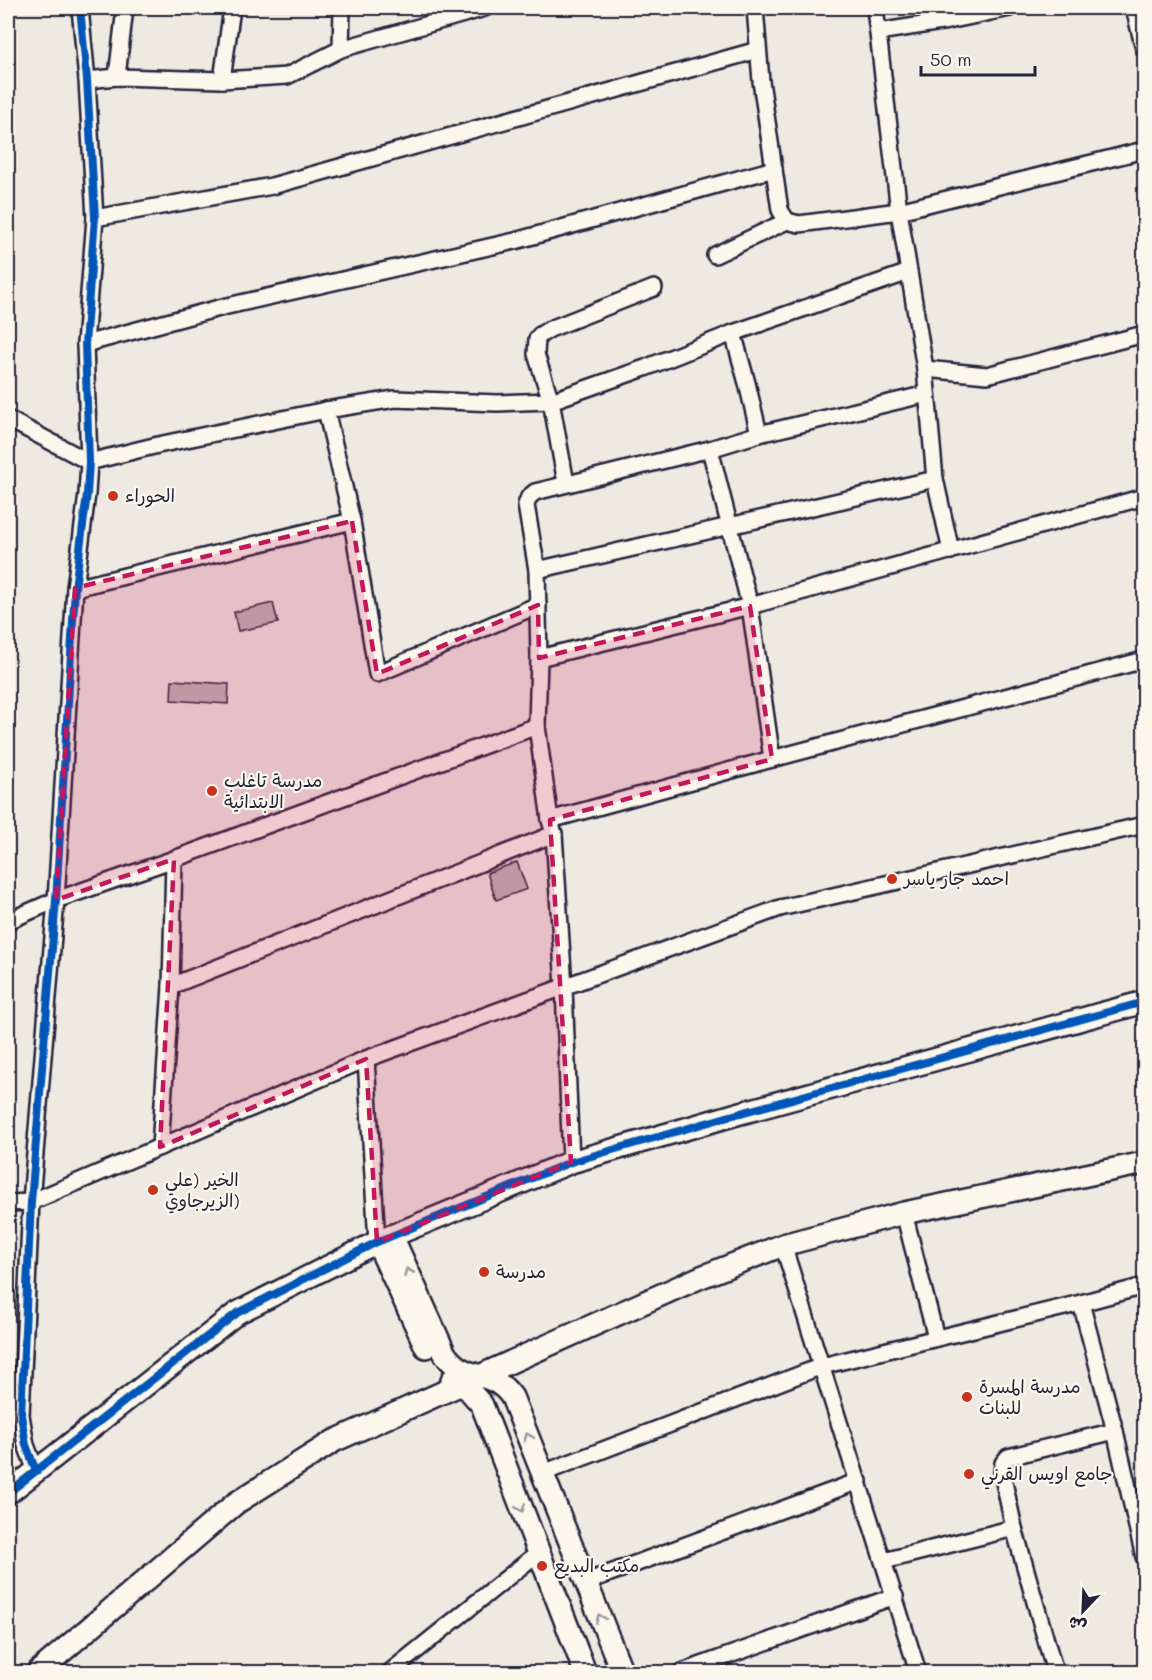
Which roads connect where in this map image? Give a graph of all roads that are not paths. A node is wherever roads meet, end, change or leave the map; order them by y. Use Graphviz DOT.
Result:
graph roads {
  1 [pos="80,8"];
  2 [pos="125,8"];
  3 [pos="232,8"];
  4 [pos="342,8"];
  5 [pos="485,8"];
  6 [pos="754,8"];
  7 [pos="875,8"];
  8 [pos="1010,8"];
  9 [pos="1134,8"];
  10 [pos="948,14"];
  11 [pos="878,32"];
  12 [pos="341,49"];
  13 [pos="1144,49"];
  14 [pos="758,50"];
  15 [pos="117,77"];
  16 [pos="87,80"];
  17 [pos="222,80"];
  18 [pos="1144,150"];
  19 [pos="774,169"];
  20 [pos="899,211"];
  21 [pos="95,218"];
  22 [pos="787,221"];
  23 [pos="715,255"];
  24 [pos="909,272"];
  25 [pos="654,288"];
  26 [pos="733,333"];
  27 [pos="1144,334"];
  28 [pos="85,344"];
  29 [pos="925,369"];
  30 [pos="927,394"];
  31 [pos="551,401"];
  32 [pos="326,410"];
  33 [pos="8,419"];
  34 [pos="759,434"];
  35 [pos="710,449"];
  36 [pos="89,462"];
  37 [pos="935,479"];
  38 [pos="566,483"];
  39 [pos="1144,497"];
  40 [pos="352,521"];
  41 [pos="729,526"];
  42 [pos="951,551"];
  43 [pos="537,570"];
  44 [pos="75,588"];
  45 [pos="538,605"];
  46 [pos="750,606"];
  47 [pos="539,658"];
  48 [pos="1144,660"];
  49 [pos="537,726"];
  50 [pos="772,759"];
  51 [pos="1144,825"];
  52 [pos="552,827"];
  53 [pos="174,859"];
  54 [pos="56,900"];
  55 [pos="8,921"];
  56 [pos="171,986"];
  57 [pos="564,987"];
  58 [pos="1144,1002"];
  59 [pos="366,1059"];
  60 [pos="160,1147"];
  61 [pos="571,1162"];
  62 [pos="1144,1163"];
  63 [pos="31,1202"];
  64 [pos="8,1203"];
  65 [pos="904,1212"];
  66 [pos="384,1239"];
  67 [pos="783,1245"];
  68 [pos="1144,1286"];
  69 [pos="1081,1303"];
  70 [pos="936,1338"];
  71 [pos="822,1366"];
  72 [pos="479,1376"];
  73 [pos="459,1385"];
  74 [pos="1115,1431"];
  75 [pos="36,1471"];
  76 [pos="543,1473"];
  77 [pos="858,1481"];
  78 [pos="8,1493"];
  79 [pos="1014,1528"];
  80 [pos="538,1553"];
  81 [pos="1144,1557"];
  82 [pos="884,1561"];
  83 [pos="586,1582"];
  84 [pos="896,1596"];
  85 [pos="38,1672"];
  86 [pos="390,1672"];
  87 [pos="585,1672"];
  88 [pos="622,1672"];
  89 [pos="682,1672"];
  90 [pos="918,1672"];
  91 [pos="1055,1672"];
  1 -- 16 [label="street"];
  2 -- 15 [label="street"];
  3 -- 17 [label="street"];
  4 -- 12 [label="street"];
  5 -- 12 [label="street"];
  6 -- 14 [label="street"];
  7 -- 11 [label="street"];
  8 -- 10 [label="street"];
  9 -- 13 [label="street"];
  10 -- 11 [label="street"];
  11 -- 20 [label="street"];
  12 -- 17 [label="street"];
  14 -- 19 [label="street"];
  14 -- 21 [label="street"];
  15 -- 16 [label="street"];
  15 -- 17 [label="street"];
  16 -- 21 [label="street"];
  18 -- 20 [label="street"];
  19 -- 22 [label="street"];
  19 -- 28 [label="street"];
  20 -- 22 [label="street"];
  20 -- 24 [label="street"];
  21 -- 28 [label="street"];
  22 -- 23 [label="street"];
  24 -- 26 [label="street"];
  24 -- 29 [label="street"];
  25 -- 31 [label="street"];
  26 -- 31 [label="street"];
  26 -- 34 [label="street"];
  27 -- 29 [label="street"];
  28 -- 36 [label="street"];
  29 -- 30 [label="street"];
  30 -- 34 [label="street"];
  30 -- 37 [label="street"];
  31 -- 32 [label="street"];
  31 -- 38 [label="street"];
  32 -- 36 [label="street"];
  32 -- 40 [label="street"];
  33 -- 36 [label="street"];
  34 -- 35 [label="street"];
  35 -- 38 [label="street"];
  35 -- 41 [label="street"];
  36 -- 44 [label="street"];
  37 -- 41 [label="street"];
  37 -- 42 [label="street"];
  38 -- 43 [label="street"];
  39 -- 42 [label="street"];
  40 -- 44 [label="street"];
  40 -- 45 [label="street"];
  41 -- 43 [label="street"];
  41 -- 46 [label="street"];
  42 -- 46 [label="street"];
  43 -- 45 [label="street"];
  44 -- 54 [label="street"];
  45 -- 47 [label="street"];
  46 -- 47 [label="street"];
  46 -- 50 [label="street"];
  47 -- 49 [label="street"];
  48 -- 50 [label="street"];
  49 -- 52 [label="street"];
  49 -- 53 [label="street"];
  50 -- 52 [label="street"];
  51 -- 57 [label="street"];
  52 -- 56 [label="street"];
  52 -- 57 [label="street"];
  53 -- 54 [label="street"];
  53 -- 56 [label="street"];
  54 -- 55 [label="street"];
  54 -- 63 [label="street"];
  56 -- 60 [label="street"];
  57 -- 59 [label="street"];
  57 -- 61 [label="street"];
  58 -- 61 [label="street"];
  59 -- 60 [label="street"];
  59 -- 66 [label="street"];
  60 -- 63 [label="street"];
  61 -- 66 [label="street"];
  62 -- 65 [label="street"];
  63 -- 64 [label="street"];
  63 -- 75 [label="street"];
  65 -- 67 [label="street"];
  65 -- 70 [label="street"];
  72 -- 66 [label="street, one-way"];
  66 -- 73 [label="street"];
  66 -- 75 [label="street"];
  67 -- 71 [label="street"];
  67 -- 72 [label="street"];
  68 -- 69 [label="street"];
  69 -- 70 [label="street"];
  69 -- 74 [label="street"];
  70 -- 71 [label="street"];
  71 -- 76 [label="street"];
  71 -- 77 [label="street"];
  72 -- 73 [label="street"];
  76 -- 72 [label="street, one-way"];
  73 -- 80 [label="street, one-way"];
  73 -- 85 [label="street"];
  74 -- 79 [label="street"];
  74 -- 81 [label="street"];
  75 -- 78 [label="street"];
  76 -- 83 [label="street"];
  77 -- 82 [label="street"];
  77 -- 83 [label="street"];
  79 -- 82 [label="street"];
  79 -- 91 [label="street"];
  80 -- 86 [label="street"];
  80 -- 87 [label="street"];
  82 -- 84 [label="street"];
  88 -- 83 [label="street, one-way"];
  84 -- 89 [label="street"];
  84 -- 90 [label="street"];
}
